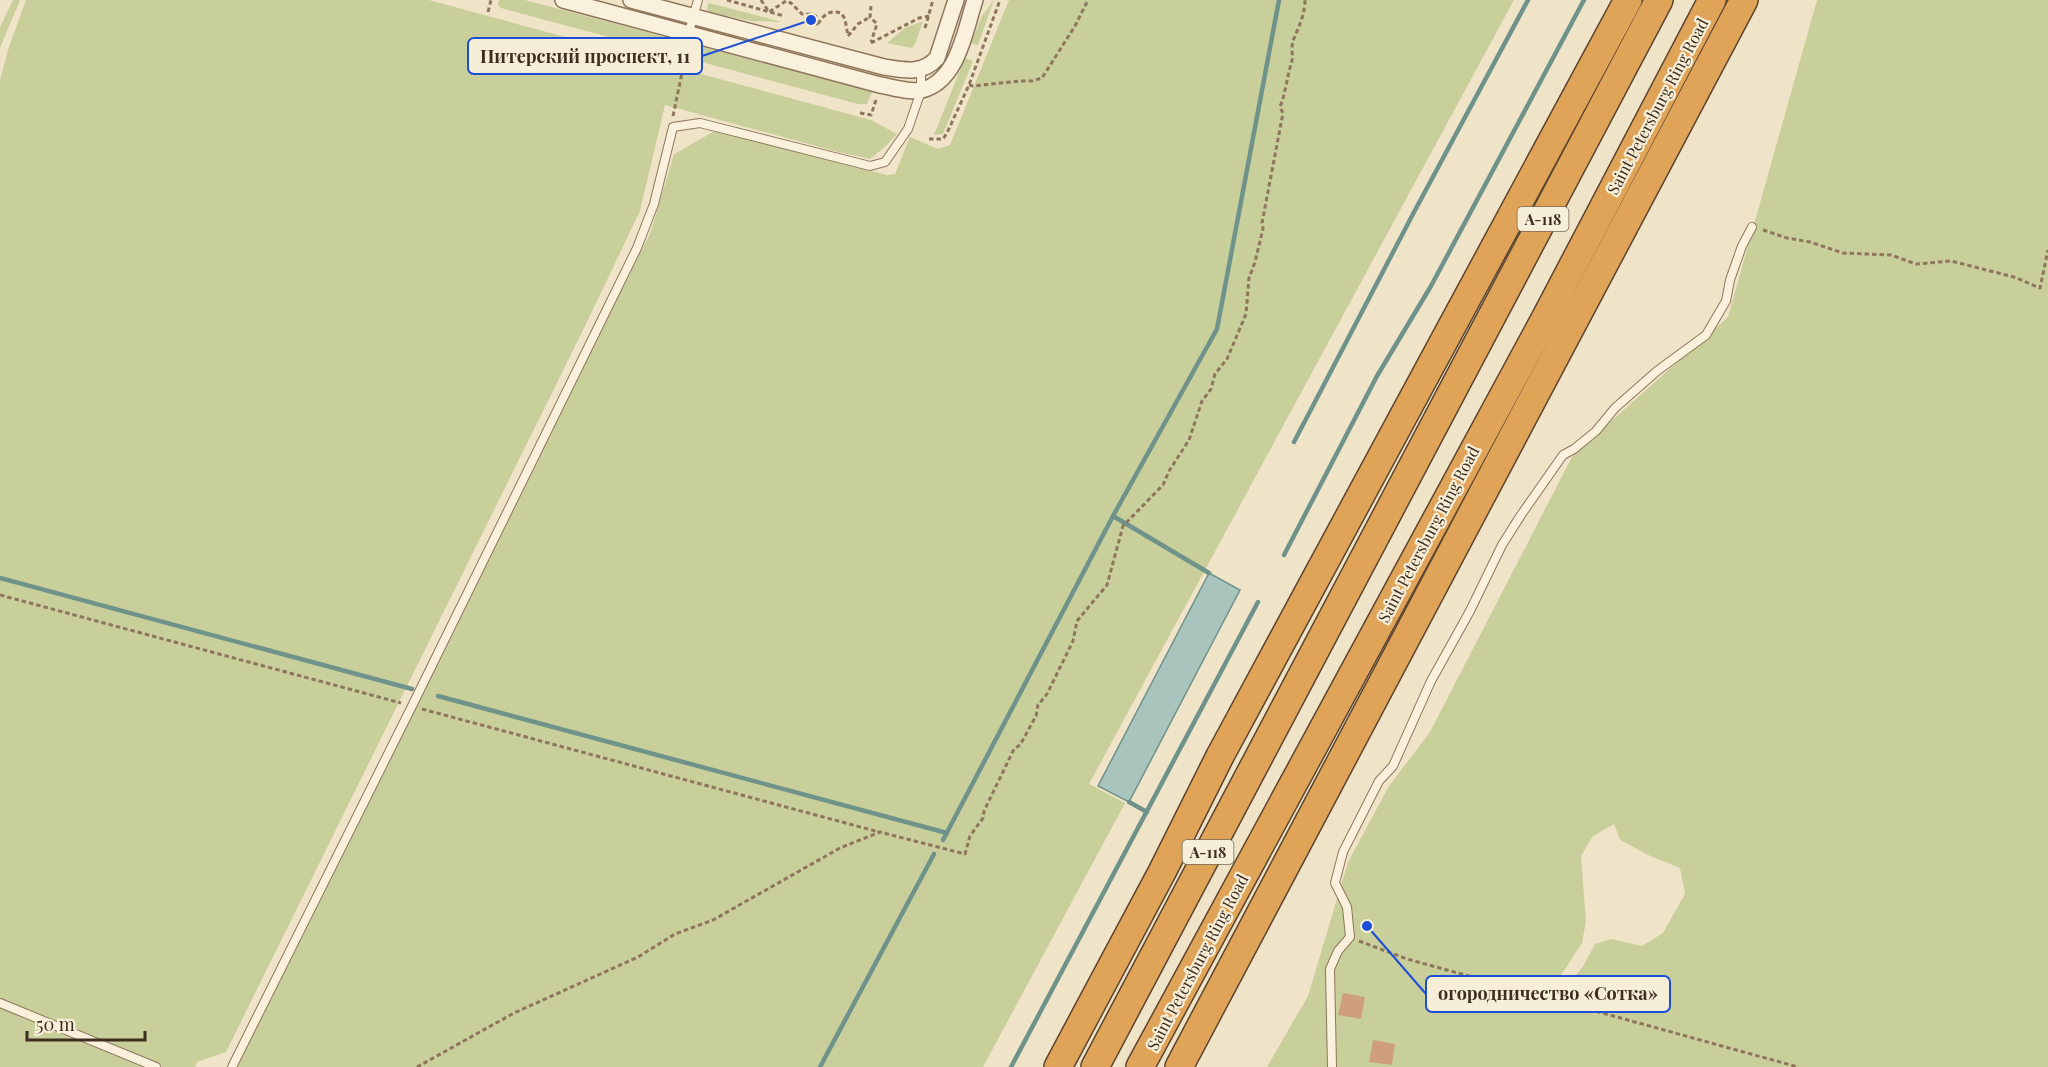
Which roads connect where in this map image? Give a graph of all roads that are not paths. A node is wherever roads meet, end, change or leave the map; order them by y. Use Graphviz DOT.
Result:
graph roads {
  1 [pos="563,0"];
  2 [pos="631,0"];
  3 [pos="698,0"];
  4 [pos="956,0"];
  5 [pos="975,0"];
  6 [pos="1628,0"];
  7 [pos="1659,0"];
  8 [pos="1712,0"];
  9 [pos="1744,0"];
  10 [pos="693,16"];
  11 [pos="689,32"];
  12 [pos="1721,45"];
  13 [pos="921,70"];
  14 [pos="921,91"];
  15 [pos="1752,227"];
  16 [pos="1546,317"];
  17 [pos="1321,638"];
  18 [pos="1162,872"];
  19 [pos="0,1003"];
  20 [pos="156,1067"];
  21 [pos="232,1067"];
  22 [pos="1058,1067"];
  23 [pos="1095,1067"];
  24 [pos="1140,1067"];
  25 [pos="1179,1067"];
  26 [pos="1332,1067"];
  1 -- 11 [label="street"];
  2 -- 10 [label="street"];
  3 -- 10 [label="lane"];
  4 -- 13 [label="street"];
  5 -- 14 [label="street"];
  6 -- 18 [label="highway"];
  7 -- 17 [label="highway, А-118"];
  8 -- 16 [label="highway, Saint Petersburg Ring Road / А-118"];
  9 -- 12 [label="highway"];
  10 -- 11 [label="lane"];
  10 -- 13 [label="street"];
  11 -- 14 [label="street"];
  12 -- 16 [label="highway"];
  12 -- 25 [label="highway"];
  13 -- 14 [label="lane"];
  14 -- 21 [label="lane"];
  15 -- 26 [label="lane"];
  16 -- 24 [label="highway, Saint Petersburg Ring Road / А-118"];
  17 -- 18 [label="highway"];
  17 -- 23 [label="highway, А-118"];
  18 -- 22 [label="highway"];
  19 -- 20 [label="lane"];
}
